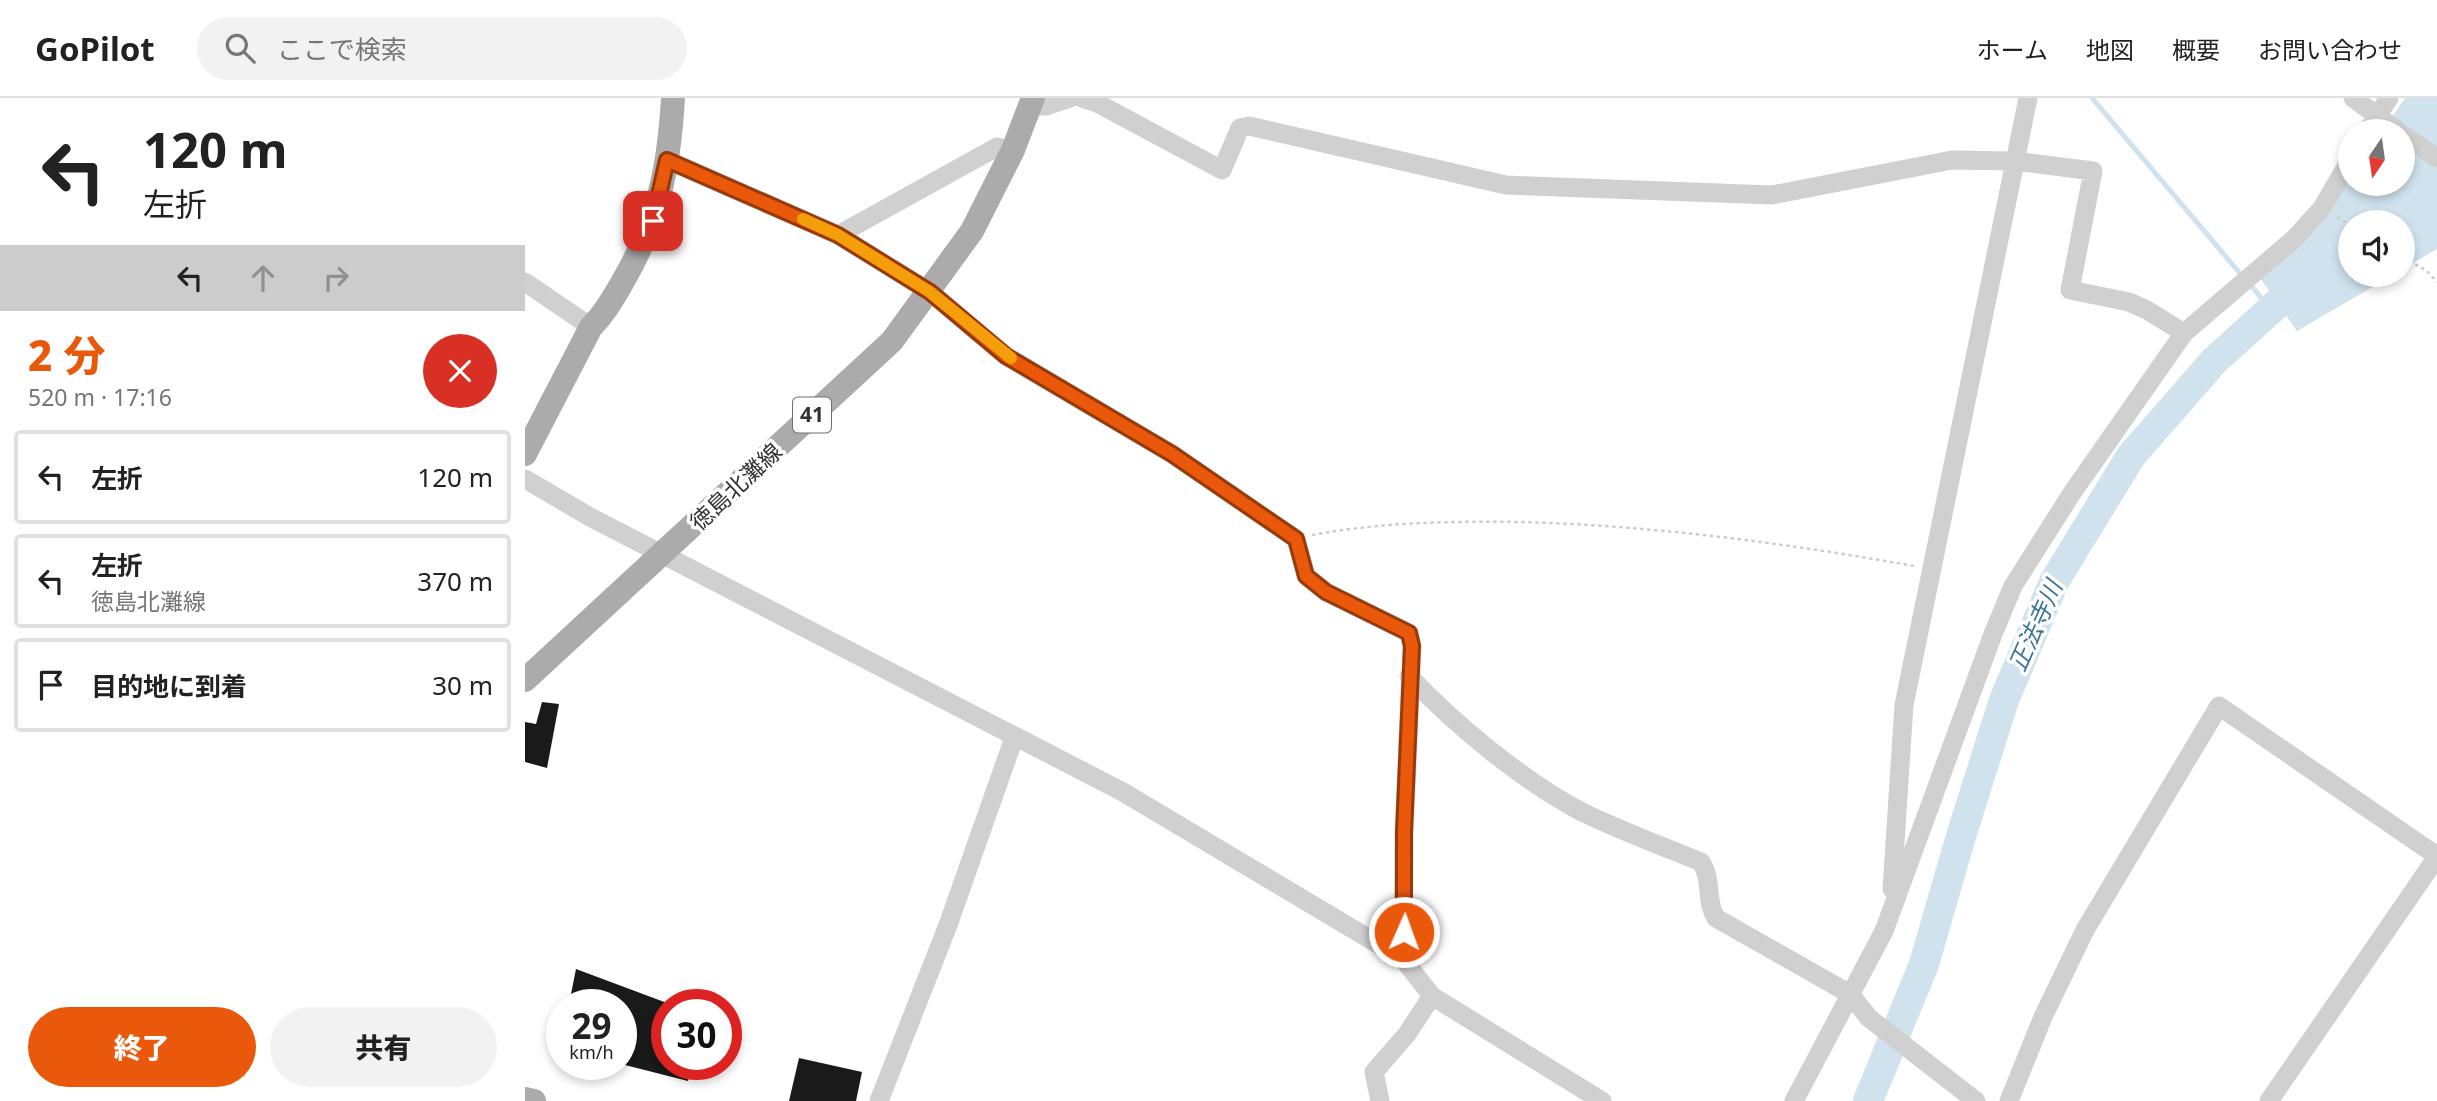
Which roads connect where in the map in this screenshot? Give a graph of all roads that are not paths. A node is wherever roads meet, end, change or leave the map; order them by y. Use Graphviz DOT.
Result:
graph roads {
  1 [pos="673,98"];
  2 [pos="1070,98"];
  3 [pos="1082,98"];
  4 [pos="2028,98"];
  5 [pos="2353,98"];
  6 [pos="2389,98"];
  7 [pos="1031,102"];
  8 [pos="2376,119"];
  9 [pos="2387,119"];
  10 [pos="2415,145"];
  11 [pos="1013,150"];
  12 [pos="2437,158"];
  13 [pos="667,160"];
  14 [pos="2014,161"];
  15 [pos="2338,181"];
  16 [pos="838,235"];
  17 [pos="525,282"];
  18 [pos="930,292"];
  19 [pos="591,327"];
  20 [pos="2184,333"];
  21 [pos="525,454"];
  22 [pos="525,479"];
  23 [pos="665,553"];
  24 [pos="1409,676"];
  25 [pos="525,680"];
  26 [pos="1014,738"];
  27 [pos="2437,856"];
  28 [pos="1891,911"];
  29 [pos="1403,959"];
  30 [pos="1850,994"];
  31 [pos="1432,996"];
  32 [pos="525,1099"];
  33 [pos="534,1101"];
  34 [pos="879,1101"];
  35 [pos="1380,1101"];
  36 [pos="1601,1101"];
  37 [pos="1794,1101"];
  38 [pos="1976,1101"];
  39 [pos="2009,1101"];
  40 [pos="2269,1101"];
  1 -- 13 [label="main road"];
  2 -- 7 [label="street"];
  3 -- 14 [label="street"];
  4 -- 14 [label="street"];
  5 -- 8 [label="street"];
  6 -- 9 [label="street"];
  7 -- 11 [label="main road, 徳島北灘線 / 41"];
  10 -- 12 [label="street"];
  11 -- 16 [label="street"];
  11 -- 18 [label="main road, 徳島北灘線 / 41"];
  13 -- 16 [label="street"];
  13 -- 19 [label="main road"];
  14 -- 20 [label="street"];
  14 -- 28 [label="street"];
  15 -- 20 [label="street"];
  16 -- 18 [label="street"];
  17 -- 19 [label="street"];
  18 -- 23 [label="main road, 徳島北灘線 / 41"];
  18 -- 24 [label="street"];
  19 -- 21 [label="main road"];
  20 -- 28 [label="street"];
  22 -- 23 [label="street"];
  23 -- 25 [label="main road, 徳島北灘線 / 41"];
  23 -- 26 [label="street"];
  24 -- 29 [label="street"];
  24 -- 30 [label="street"];
  26 -- 29 [label="street"];
  26 -- 34 [label="street"];
  27 -- 39 [label="street"];
  27 -- 40 [label="street"];
  28 -- 30 [label="street"];
  29 -- 31 [label="street"];
  30 -- 37 [label="street"];
  30 -- 38 [label="street"];
  31 -- 35 [label="street"];
  31 -- 36 [label="street"];
  32 -- 33 [label="main road"];
}
